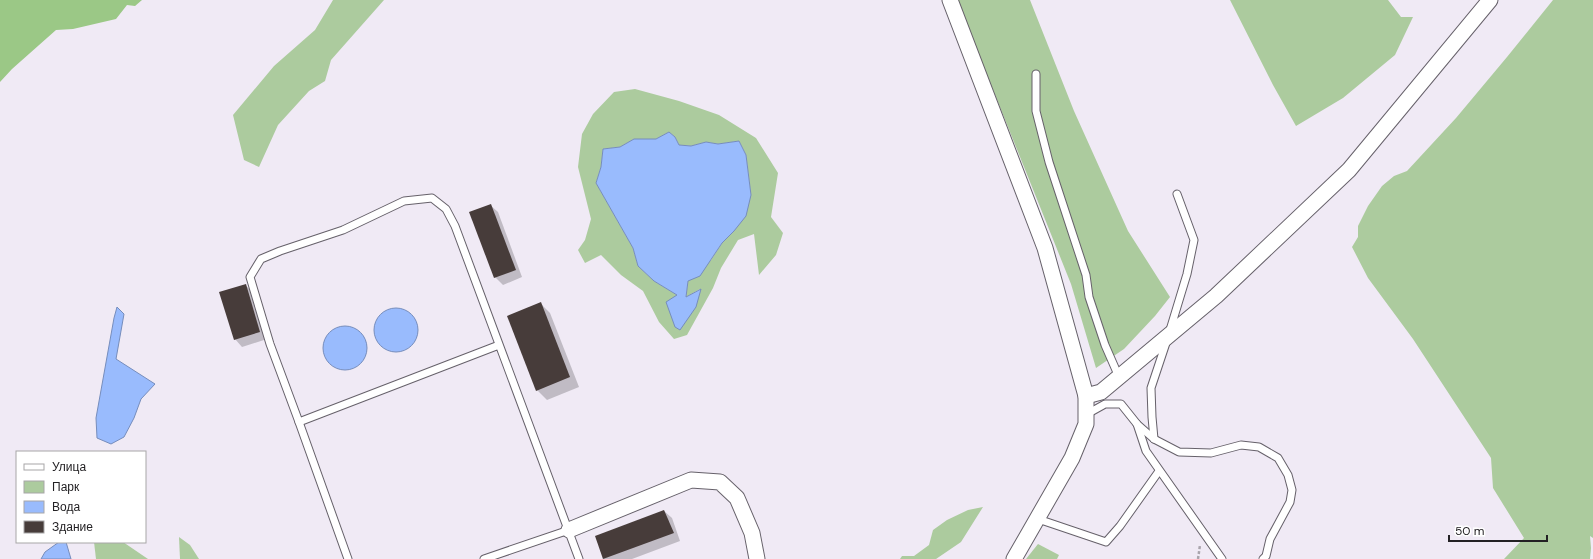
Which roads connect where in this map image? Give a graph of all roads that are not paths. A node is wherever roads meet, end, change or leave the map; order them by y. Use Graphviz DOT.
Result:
graph roads {
  1 [pos="950,0"];
  2 [pos="1490,0"];
  3 [pos="1036,74"];
  4 [pos="1177,194"];
  5 [pos="1168,336"];
  6 [pos="499,345"];
  7 [pos="1119,377"];
  8 [pos="1086,396"];
  9 [pos="1087,414"];
  10 [pos="299,422"];
  11 [pos="1137,424"];
  12 [pos="1154,439"];
  13 [pos="1159,471"];
  14 [pos="1038,519"];
  15 [pos="569,530"];
  16 [pos="348,559"];
  17 [pos="484,559"];
  18 [pos="579,559"];
  19 [pos="757,559"];
  20 [pos="1014,559"];
  21 [pos="1222,559"];
  22 [pos="1264,559"];
  1 -- 8 [label="street"];
  2 -- 5 [label="street"];
  3 -- 7 [label="lane"];
  4 -- 5 [label="lane"];
  5 -- 7 [label="street"];
  5 -- 12 [label="lane"];
  6 -- 10 [label="lane"];
  6 -- 10 [label="lane"];
  6 -- 15 [label="lane"];
  7 -- 8 [label="street"];
  8 -- 9 [label="street"];
  9 -- 11 [label="lane"];
  9 -- 14 [label="street"];
  10 -- 16 [label="lane"];
  11 -- 12 [label="lane"];
  11 -- 13 [label="lane"];
  12 -- 22 [label="lane"];
  13 -- 14 [label="lane"];
  13 -- 21 [label="lane"];
  14 -- 20 [label="street"];
  15 -- 17 [label="lane"];
  15 -- 18 [label="lane"];
  15 -- 19 [label="street"];
}
